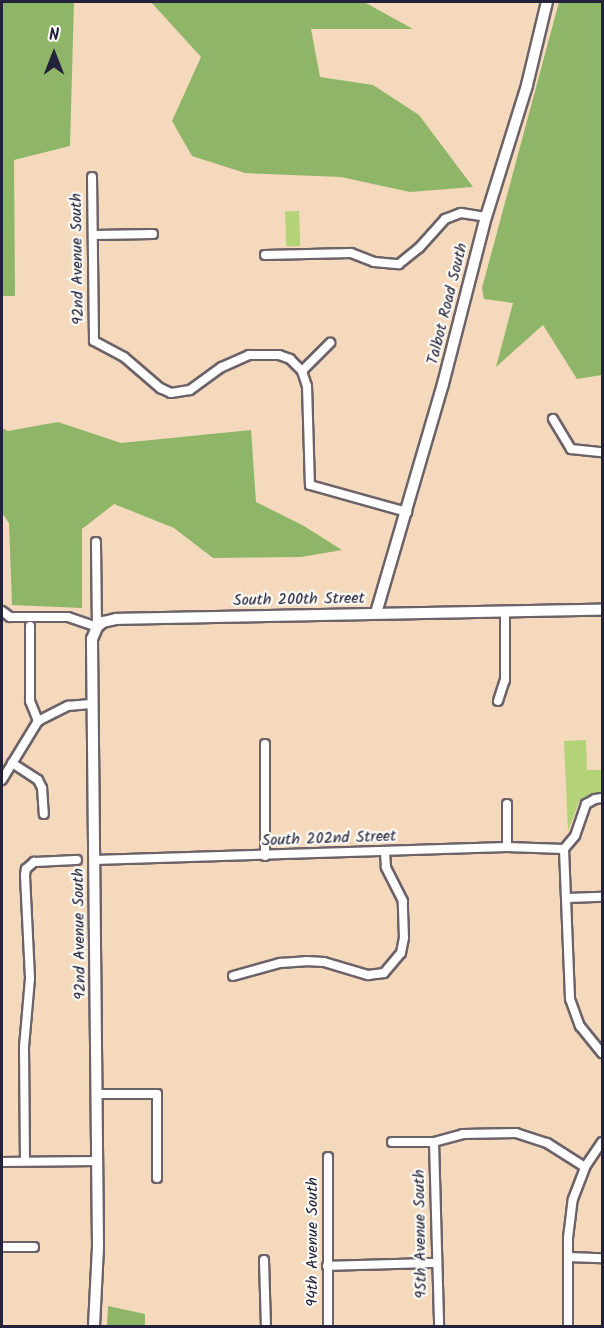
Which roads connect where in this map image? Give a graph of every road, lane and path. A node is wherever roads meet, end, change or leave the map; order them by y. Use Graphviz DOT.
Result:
graph roads {
  1 [pos="547,2"];
  2 [pos="92,177"];
  3 [pos="486,217"];
  4 [pos="153,234"];
  5 [pos="94,235"];
  6 [pos="266,255"];
  7 [pos="330,343"];
  8 [pos="302,371"];
  9 [pos="553,419"];
  10 [pos="603,452"];
  11 [pos="406,512"];
  12 [pos="96,542"];
  13 [pos="603,610"];
  14 [pos="2,611"];
  15 [pos="504,612"];
  16 [pos="376,613"];
  17 [pos="30,626"];
  18 [pos="97,627"];
  19 [pos="498,701"];
  20 [pos="93,704"];
  21 [pos="38,721"];
  22 [pos="265,744"];
  23 [pos="12,763"];
  24 [pos="2,780"];
  25 [pos="603,798"];
  26 [pos="507,804"];
  27 [pos="44,814"];
  28 [pos="507,847"];
  29 [pos="564,849"];
  30 [pos="385,852"];
  31 [pos="265,856"];
  32 [pos="77,860"];
  33 [pos="94,860"];
  34 [pos="603,897"];
  35 [pos="568,898"];
  36 [pos="233,976"];
  37 [pos="603,1053"];
  38 [pos="96,1094"];
  39 [pos="392,1142"];
  40 [pos="434,1142"];
  41 [pos="603,1142"];
  42 [pos="328,1157"];
  43 [pos="25,1161"];
  44 [pos="97,1161"];
  45 [pos="2,1162"];
  46 [pos="585,1167"];
  47 [pos="157,1178"];
  48 [pos="2,1247"];
  49 [pos="34,1247"];
  50 [pos="568,1257"];
  51 [pos="603,1258"];
  52 [pos="264,1260"];
  53 [pos="436,1263"];
  54 [pos="327,1266"];
  55 [pos="94,1326"];
  56 [pos="266,1326"];
  57 [pos="328,1326"];
  58 [pos="439,1326"];
  59 [pos="568,1326"];
  1 -- 3 [label="street, Talbot Road South"];
  2 -- 5 [label="street, 92nd Avenue South"];
  3 -- 6 [label="street"];
  3 -- 11 [label="street, Talbot Road South"];
  4 -- 5 [label="street"];
  5 -- 8 [label="street, 92nd Avenue South"];
  7 -- 8 [label="street"];
  8 -- 11 [label="street"];
  9 -- 10 [label="street"];
  11 -- 16 [label="street, Talbot Road South"];
  12 -- 18 [label="street, 92nd Avenue South"];
  13 -- 15 [label="street, South 200th Street"];
  14 -- 18 [label="street"];
  15 -- 16 [label="street, South 200th Street"];
  15 -- 19 [label="street"];
  16 -- 18 [label="street, South 200th Street"];
  17 -- 21 [label="street"];
  18 -- 20 [label="street, 92nd Avenue South"];
  20 -- 21 [label="street"];
  20 -- 33 [label="street, 92nd Avenue South"];
  21 -- 23 [label="street"];
  22 -- 31 [label="street"];
  23 -- 24 [label="street"];
  23 -- 27 [label="street"];
  25 -- 29 [label="street"];
  26 -- 28 [label="street"];
  28 -- 29 [label="street, South 202nd Street"];
  28 -- 30 [label="street, South 202nd Street"];
  29 -- 35 [label="street"];
  30 -- 31 [label="street, South 202nd Street"];
  30 -- 36 [label="street"];
  31 -- 33 [label="street, South 202nd Street"];
  32 -- 43 [label="street"];
  33 -- 38 [label="street, 92nd Avenue South"];
  34 -- 35 [label="street"];
  35 -- 37 [label="street"];
  38 -- 44 [label="street, 92nd Avenue South"];
  38 -- 47 [label="street"];
  39 -- 40 [label="street"];
  40 -- 46 [label="street"];
  40 -- 53 [label="street, 95th Avenue South"];
  41 -- 46 [label="street"];
  42 -- 54 [label="street, 94th Avenue South"];
  43 -- 44 [label="street"];
  43 -- 45 [label="street"];
  44 -- 55 [label="street, 92nd Avenue South"];
  46 -- 50 [label="street"];
  48 -- 49 [label="street"];
  50 -- 51 [label="street"];
  50 -- 59 [label="street"];
  52 -- 56 [label="street"];
  53 -- 54 [label="street"];
  53 -- 58 [label="street, 95th Avenue South"];
  54 -- 57 [label="street, 94th Avenue South"];
}
